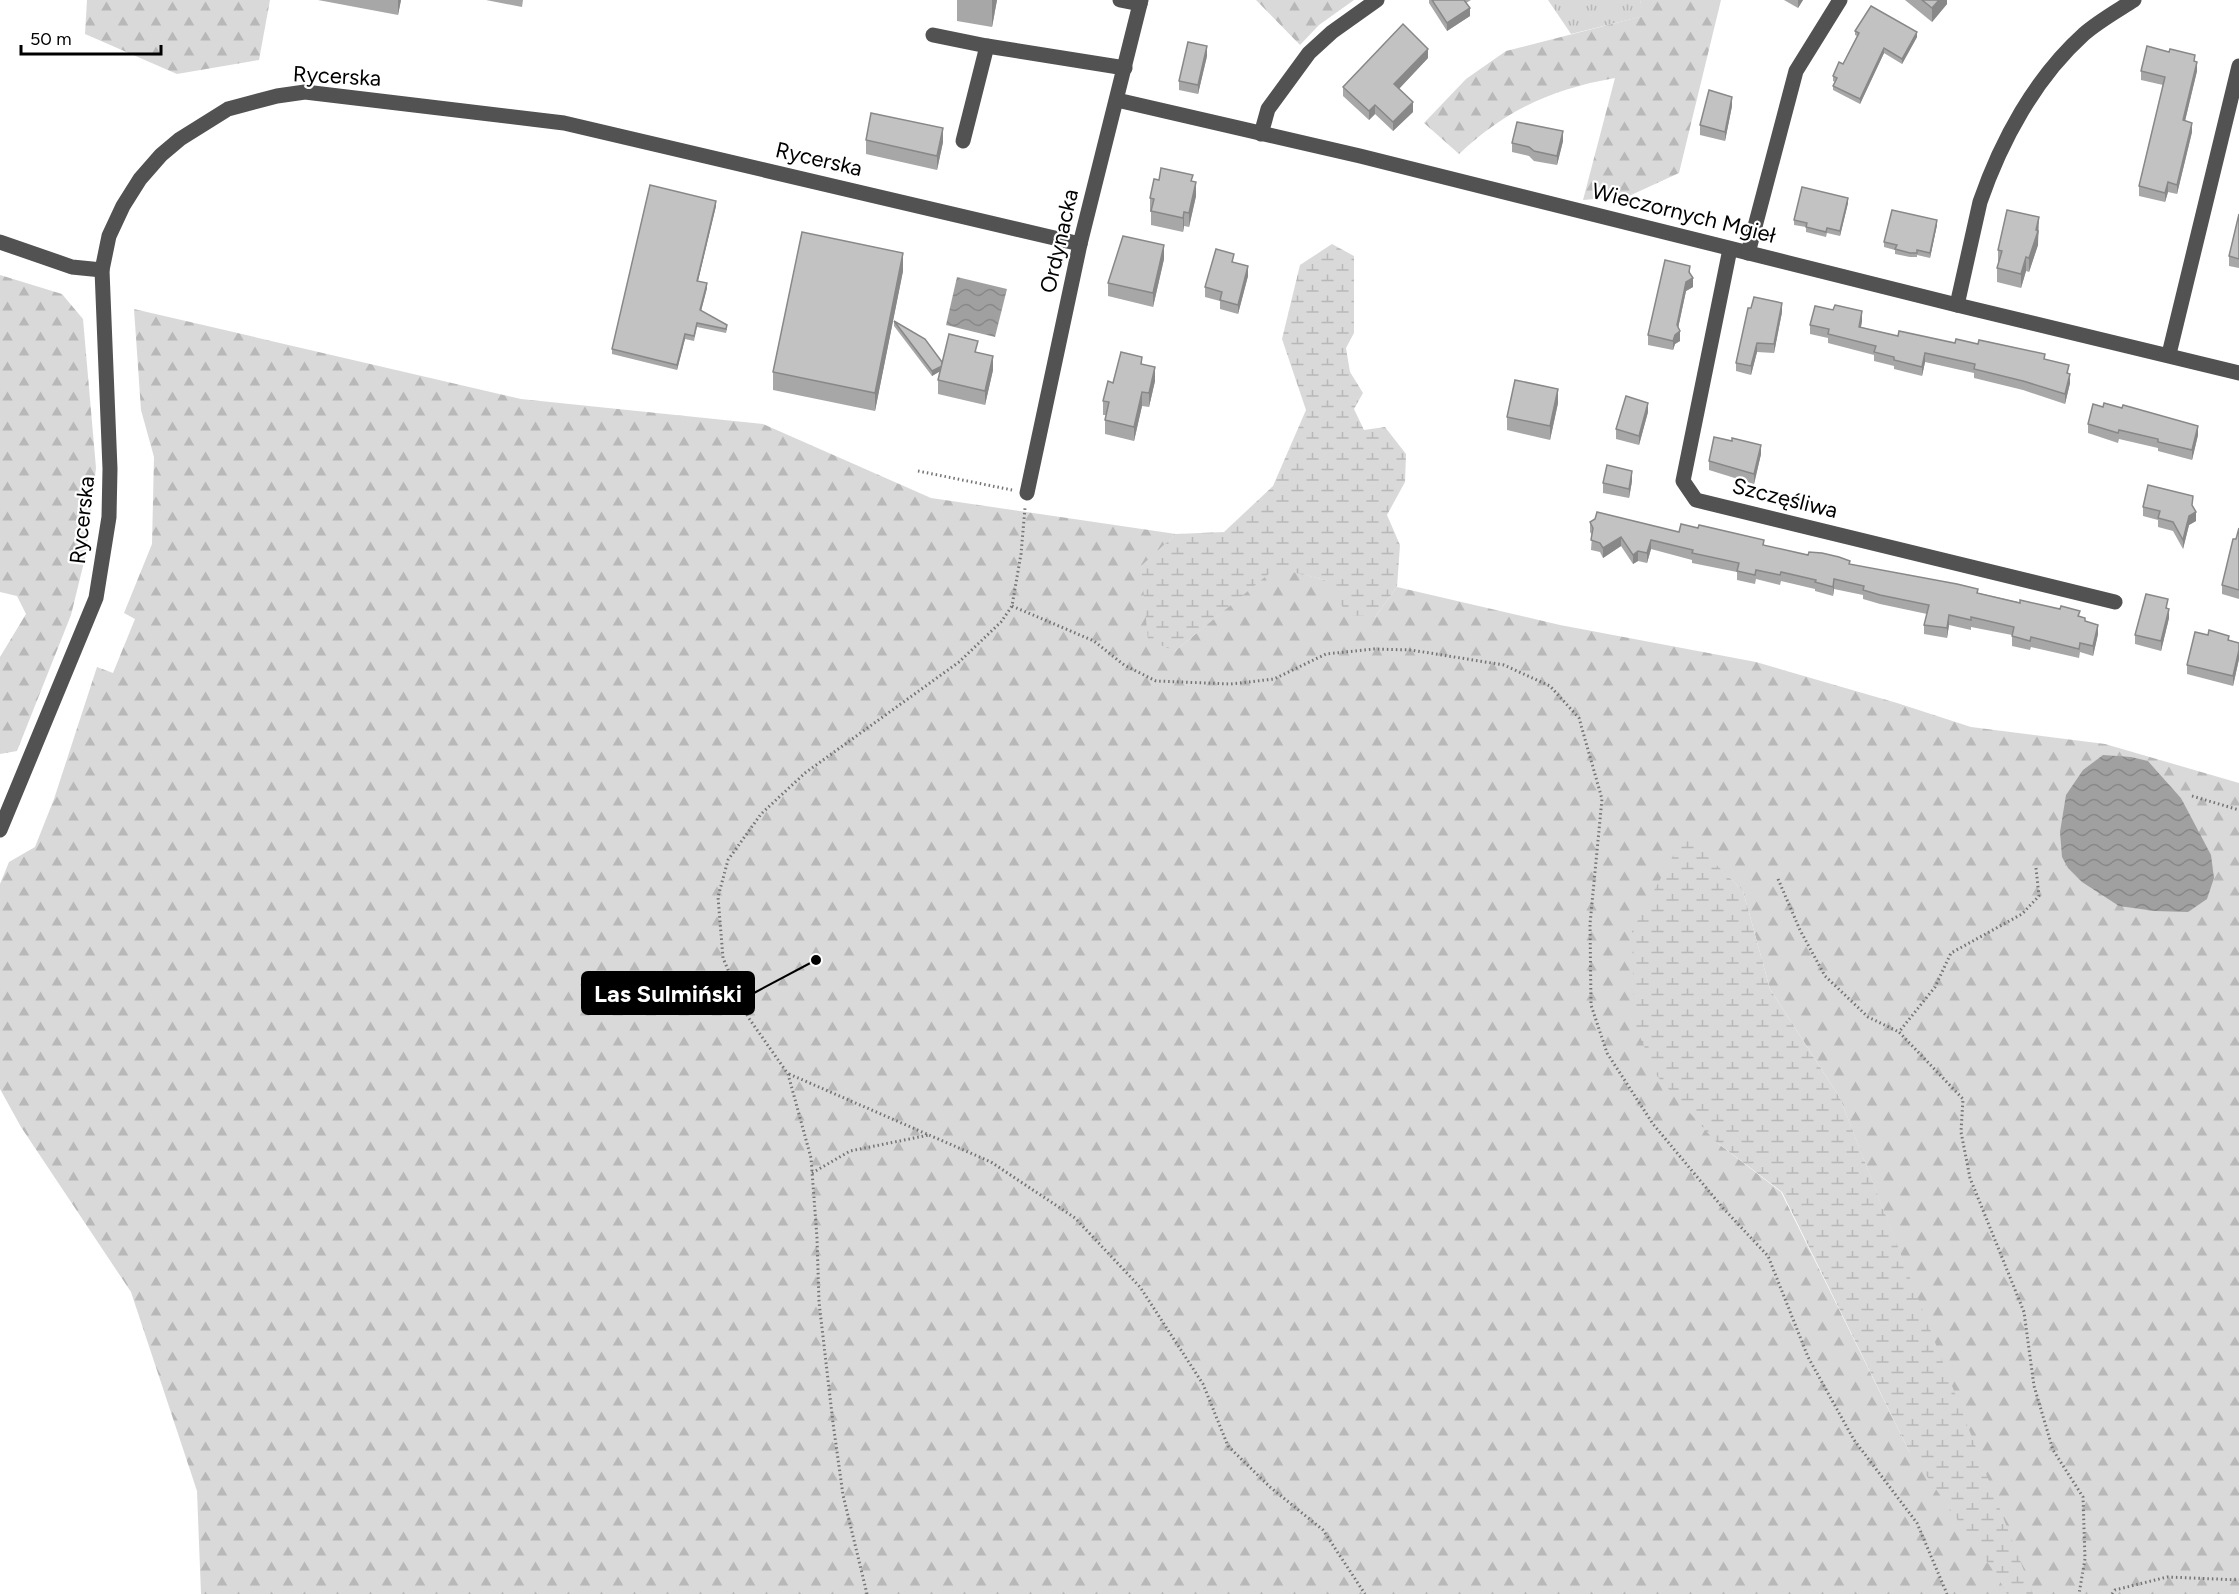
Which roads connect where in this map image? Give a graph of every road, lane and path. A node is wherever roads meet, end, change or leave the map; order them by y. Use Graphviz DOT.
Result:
graph roads {
  1 [pos="1120,0"];
  2 [pos="1377,0"];
  3 [pos="1840,0"];
  4 [pos="2134,0"];
  5 [pos="1141,2"];
  6 [pos="933,35"];
  7 [pos="987,46"];
  8 [pos="2239,66"];
  9 [pos="1125,68"];
  10 [pos="1117,100"];
  11 [pos="1261,134"];
  12 [pos="963,141"];
  13 [pos="0,242"];
  14 [pos="1080,244"];
  15 [pos="1730,249"];
  16 [pos="1748,253"];
  17 [pos="102,270"];
  18 [pos="1956,305"];
  19 [pos="2169,354"];
  20 [pos="2239,373"];
  21 [pos="918,471"];
  22 [pos="1026,492"];
  23 [pos="2115,602"];
  24 [pos="1012,606"];
  25 [pos="2192,796"];
  26 [pos="2239,810"];
  27 [pos="0,830"];
  28 [pos="2036,868"];
  29 [pos="1778,879"];
  30 [pos="1899,1032"];
  31 [pos="788,1074"];
  32 [pos="929,1135"];
  33 [pos="812,1173"];
  34 [pos="2239,1580"];
  35 [pos="867,1594"];
  36 [pos="1365,1594"];
  37 [pos="1947,1594"];
  38 [pos="2079,1594"];
  39 [pos="2112,1594"];
  1 -- 5 [label="street"];
  2 -- 11 [label="street"];
  3 -- 16 [label="street"];
  4 -- 18 [label="street"];
  5 -- 9 [label="street, Ordynacka"];
  6 -- 7 [label="street"];
  7 -- 9 [label="street"];
  7 -- 12 [label="street"];
  8 -- 19 [label="street"];
  9 -- 10 [label="street, Ordynacka"];
  10 -- 11 [label="street, Wieczornych Mgieł"];
  10 -- 14 [label="street, Ordynacka"];
  11 -- 15 [label="street, Wieczornych Mgieł"];
  13 -- 17 [label="street"];
  14 -- 17 [label="street, Rycerska"];
  14 -- 22 [label="street, Ordynacka"];
  15 -- 16 [label="street, Wieczornych Mgieł"];
  15 -- 23 [label="street, Szczęśliwa"];
  16 -- 18 [label="street, Wieczornych Mgieł"];
  17 -- 27 [label="street, Rycerska"];
  18 -- 19 [label="street, Wieczornych Mgieł"];
  19 -- 20 [label="street, Wieczornych Mgieł"];
  21 -- 22 [label="path"];
  22 -- 24 [label="path"];
  24 -- 31 [label="path"];
  24 -- 37 [label="path"];
  25 -- 26 [label="path"];
  28 -- 30 [label="path"];
  29 -- 30 [label="path"];
  30 -- 38 [label="path"];
  31 -- 32 [label="path"];
  31 -- 33 [label="path"];
  32 -- 33 [label="path"];
  32 -- 36 [label="path"];
  33 -- 35 [label="path"];
  34 -- 39 [label="path"];
}
